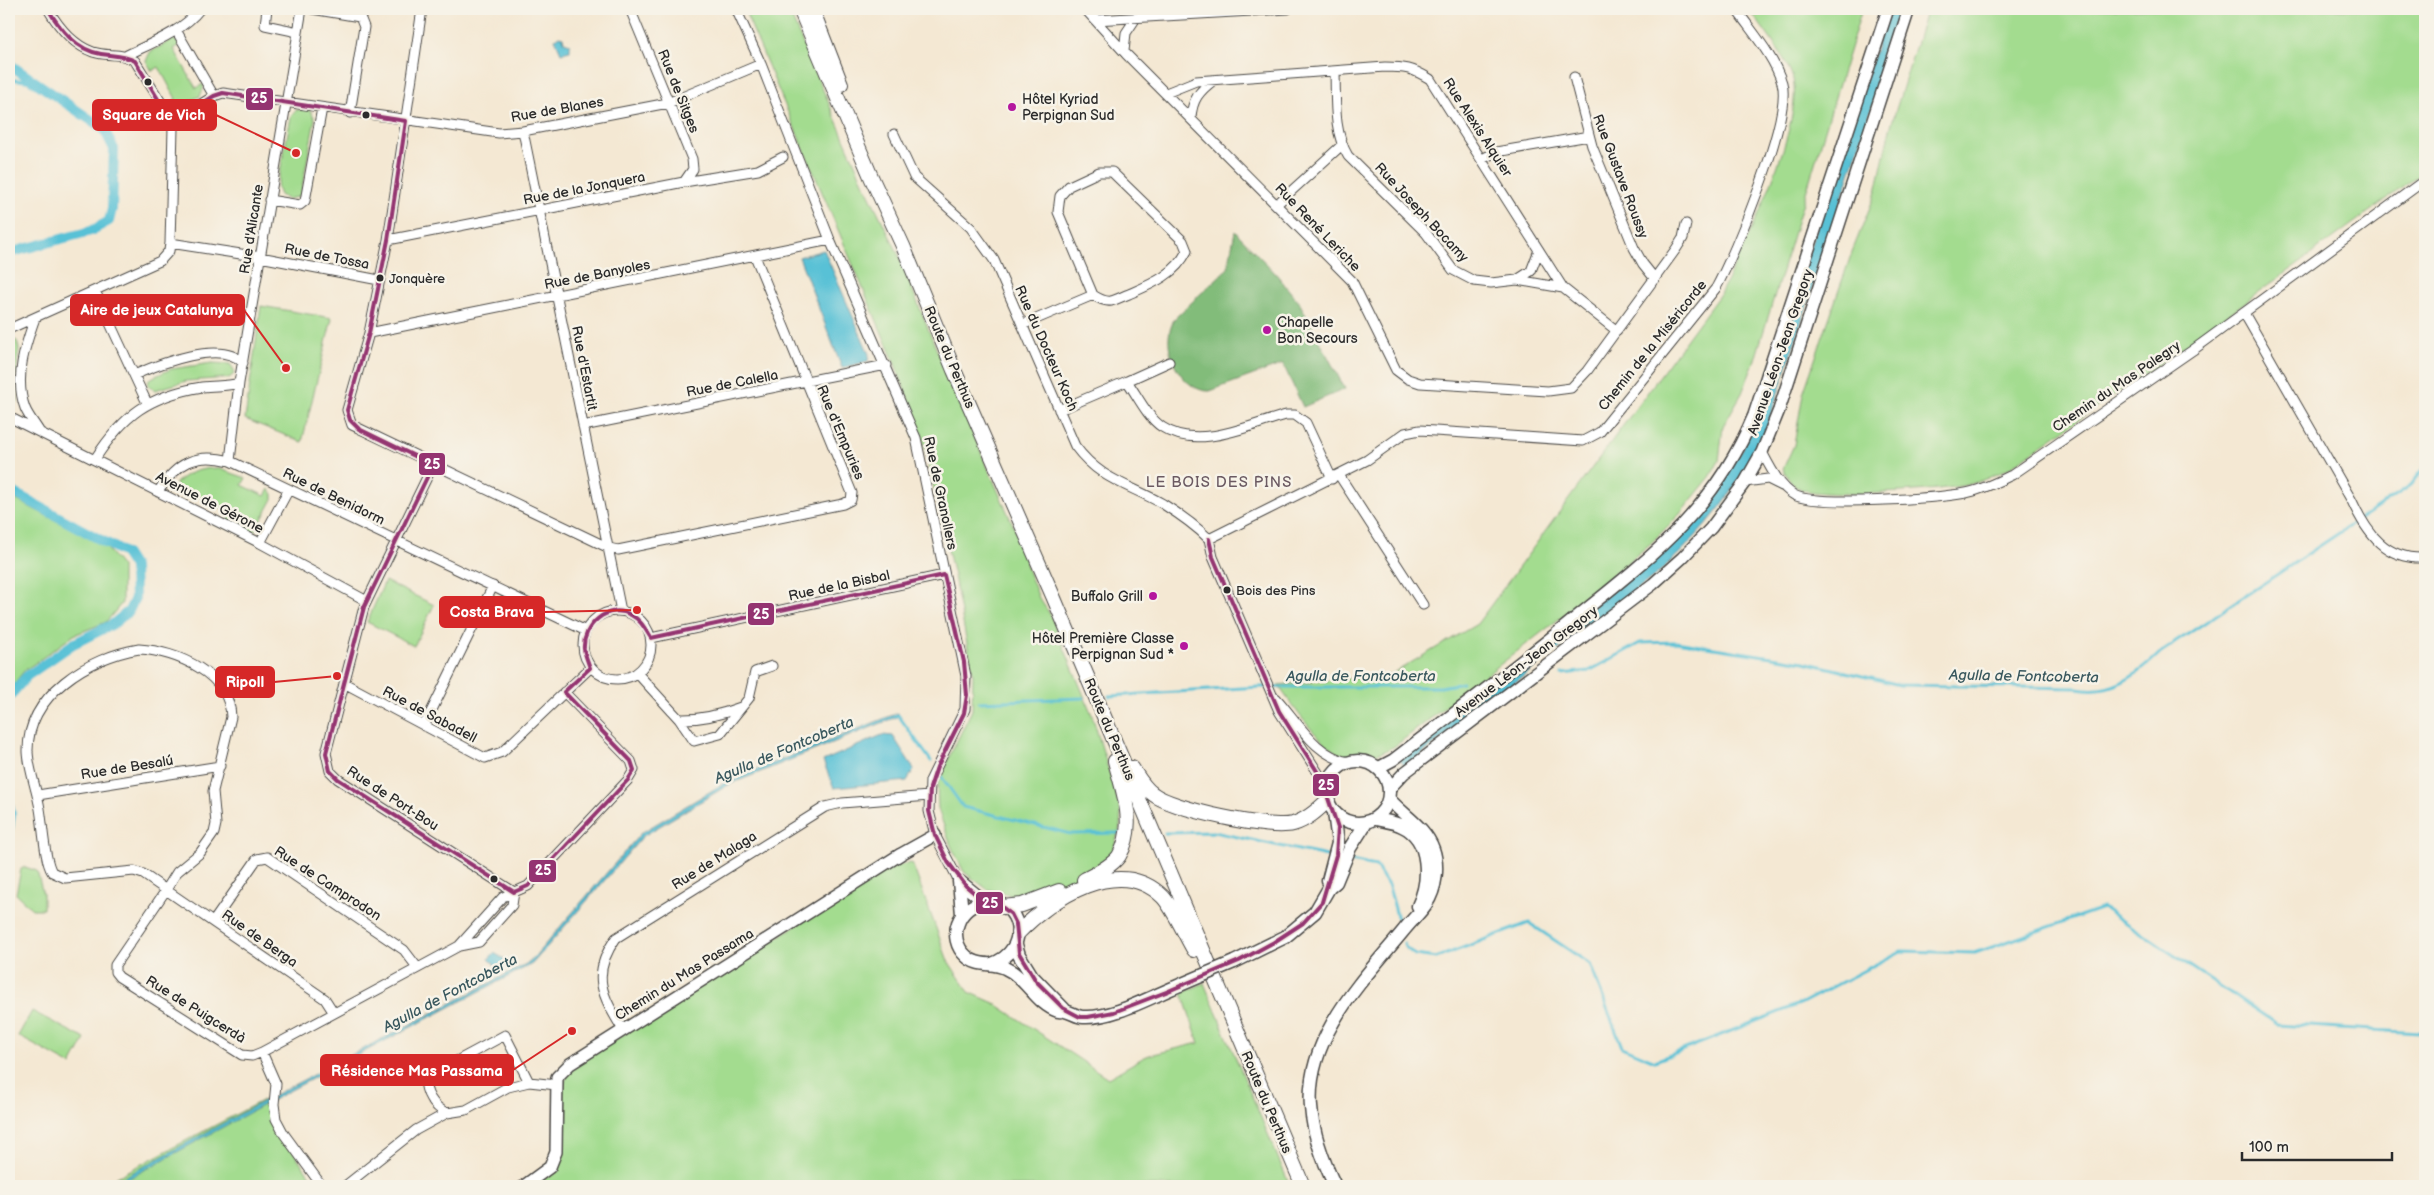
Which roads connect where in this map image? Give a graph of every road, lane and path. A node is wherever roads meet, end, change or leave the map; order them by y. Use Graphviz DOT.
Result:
graph roads {
  1 [pos="48,9"];
  2 [pos="200,9"];
  3 [pos="266,9"];
  4 [pos="302,9"];
  5 [pos="312,9"];
  6 [pos="422,9"];
  7 [pos="630,9"];
  8 [pos="736,9"];
  9 [pos="794,9"];
  10 [pos="800,9"];
  11 [pos="807,9"];
  12 [pos="812,9"];
  13 [pos="1084,9"];
  14 [pos="1267,9"];
  15 [pos="1288,9"];
  16 [pos="1736,9"];
  17 [pos="1888,9"];
  18 [pos="1909,9"];
  19 [pos="1173,12"];
  20 [pos="1136,18"];
  21 [pos="1096,20"];
  22 [pos="176,30"];
  23 [pos="298,32"];
  24 [pos="1124,51"];
  25 [pos="128,55"];
  26 [pos="761,64"];
  27 [pos="1335,72"];
  28 [pos="1574,77"];
  29 [pos="1214,79"];
  30 [pos="1166,93"];
  31 [pos="214,96"];
  32 [pos="285,102"];
  33 [pos="668,103"];
  34 [pos="322,108"];
  35 [pos="350,113"];
  36 [pos="1192,118"];
  37 [pos="406,121"];
  38 [pos="172,122"];
  39 [pos="523,131"];
  40 [pos="894,134"];
  41 [pos="1589,136"];
  42 [pos="1342,145"];
  43 [pos="868,152"];
  44 [pos="783,157"];
  45 [pos="1482,159"];
  46 [pos="2425,180"];
  47 [pos="684,182"];
  48 [pos="269,200"];
  49 [pos="1277,204"];
  50 [pos="539,212"];
  51 [pos="1686,224"];
  52 [pos="388,240"];
  53 [pos="830,240"];
  54 [pos="170,243"];
  55 [pos="903,246"];
  56 [pos="1539,250"];
  57 [pos="756,256"];
  58 [pos="260,257"];
  59 [pos="1655,279"];
  60 [pos="379,280"];
  61 [pos="1517,280"];
  62 [pos="1564,288"];
  63 [pos="96,291"];
  64 [pos="1092,294"];
  65 [pos="557,296"];
  66 [pos="2244,313"];
  67 [pos="35,318"];
  68 [pos="1022,325"];
  69 [pos="9,329"];
  70 [pos="1617,331"];
  71 [pos="369,333"];
  72 [pos="1168,362"];
  73 [pos="243,364"];
  74 [pos="886,365"];
  75 [pos="134,375"];
  76 [pos="1126,381"];
  77 [pos="806,382"];
  78 [pos="239,383"];
  79 [pos="147,403"];
  80 [pos="1059,410"];
  81 [pos="9,417"];
  82 [pos="583,426"];
  83 [pos="40,432"];
  84 [pos="1762,452"];
  85 [pos="95,459"];
  86 [pos="230,461"];
  87 [pos="433,465"];
  88 [pos="1335,477"];
  89 [pos="1745,482"];
  90 [pos="1784,487"];
  91 [pos="289,489"];
  92 [pos="158,492"];
  93 [pos="1209,539"];
  94 [pos="396,540"];
  95 [pos="260,543"];
  96 [pos="609,548"];
  97 [pos="2425,558"];
  98 [pos="944,575"];
  99 [pos="493,586"];
  100 [pos="367,602"];
  101 [pos="1424,605"];
  102 [pos="621,611"];
  103 [pos="586,631"];
  104 [pos="651,638"];
  105 [pos="772,666"];
  106 [pos="590,668"];
  107 [pos="636,673"];
  108 [pos="344,683"];
  109 [pos="564,692"];
  110 [pos="1273,694"];
  111 [pos="741,707"];
  112 [pos="1102,712"];
  113 [pos="679,719"];
  114 [pos="424,726"];
  115 [pos="1117,747"];
  116 [pos="1349,762"];
  117 [pos="220,766"];
  118 [pos="1378,768"];
  119 [pos="1389,793"];
  120 [pos="38,796"];
  121 [pos="929,796"];
  122 [pos="1330,800"];
  123 [pos="1371,821"];
  124 [pos="935,835"];
  125 [pos="959,880"];
  126 [pos="1329,888"];
  127 [pos="166,890"];
  128 [pos="514,892"];
  129 [pos="985,902"];
  130 [pos="1003,906"];
  131 [pos="962,914"];
  132 [pos="1411,921"];
  133 [pos="213,922"];
  134 [pos="1017,939"];
  135 [pos="992,964"];
  136 [pos="417,967"];
  137 [pos="1222,997"];
  138 [pos="1065,1011"];
  139 [pos="334,1013"];
  140 [pos="623,1030"];
  141 [pos="262,1052"];
  142 [pos="529,1082"];
  143 [pos="557,1086"];
  144 [pos="447,1113"];
  145 [pos="322,1186"];
  146 [pos="345,1186"];
  147 [pos="524,1186"];
  148 [pos="1303,1186"];
  149 [pos="1335,1186"];
  1 -- 25 [label="street"];
  2 -- 22 [label="street"];
  3 -- 23 [label="street"];
  4 -- 23 [label="street, Rue d'Alicante"];
  5 -- 35 [label="street"];
  6 -- 37 [label="street"];
  7 -- 33 [label="street, Rue de Sitges"];
  8 -- 26 [label="street, Rue de Granollers"];
  9 -- 55 [label="main road"];
  10 -- 55 [label="main road, Route du Perthus"];
  11 -- 43 [label="main road, Route du Perthus"];
  12 -- 43 [label="main road"];
  13 -- 21 [label="street, Rue René Leriche"];
  14 -- 15 [label="street"];
  14 -- 19 [label="street"];
  16 -- 88 [label="street, Chemin de la Miséricorde"];
  17 -- 118 [label="street, Avenue Léon-Jean Gregory"];
  18 -- 84 [label="street, Avenue Léon-Jean Gregory"];
  19 -- 20 [label="street"];
  20 -- 21 [label="street"];
  20 -- 24 [label="street"];
  21 -- 24 [label="street, Rue René Leriche"];
  22 -- 25 [label="street"];
  22 -- 31 [label="street"];
  23 -- 32 [label="street, Rue d'Alicante"];
  24 -- 30 [label="street, Rue René Leriche"];
  25 -- 38 [label="street"];
  26 -- 33 [label="street, Rue de Blanes"];
  26 -- 53 [label="street, Rue de Granollers"];
  27 -- 29 [label="street, Rue Alexis Alquier"];
  27 -- 42 [label="street, Rue Joseph Bocamy"];
  27 -- 45 [label="street, Rue Alexis Alquier"];
  28 -- 41 [label="street, Rue Gustave Roussy"];
  29 -- 30 [label="street, Rue Alexis Alquier"];
  29 -- 36 [label="street"];
  30 -- 36 [label="street, Rue René Leriche"];
  31 -- 32 [label="street, Rue de Blanes"];
  31 -- 38 [label="street"];
  32 -- 34 [label="street, Rue de Blanes"];
  32 -- 48 [label="street, Rue d'Alicante"];
  33 -- 39 [label="street, Rue de Blanes"];
  33 -- 47 [label="street, Rue de Sitges"];
  34 -- 35 [label="street, Rue de Blanes"];
  34 -- 48 [label="street"];
  35 -- 37 [label="street, Rue de Blanes"];
  36 -- 49 [label="street, Rue René Leriche"];
  37 -- 39 [label="street, Rue de Blanes"];
  37 -- 52 [label="street, Rue de Tossa"];
  38 -- 54 [label="street"];
  39 -- 50 [label="street, Rue d'Estartit"];
  40 -- 68 [label="street, Rue du Docteur Koch"];
  41 -- 45 [label="street"];
  41 -- 59 [label="street, Rue Gustave Roussy"];
  42 -- 49 [label="street"];
  42 -- 61 [label="street, Rue Joseph Bocamy"];
  43 -- 55 [label="main road, Route du Perthus"];
  44 -- 47 [label="street, Rue de la Jonquera"];
  45 -- 56 [label="street, Rue Alexis Alquier"];
  46 -- 66 [label="street, Chemin du Mas Palegry"];
  47 -- 50 [label="street, Rue de la Jonquera"];
  48 -- 58 [label="street, Rue d'Alicante"];
  49 -- 70 [label="street, Rue René Leriche"];
  50 -- 52 [label="street, Rue de la Jonquera"];
  50 -- 65 [label="street, Rue d'Estartit"];
  51 -- 59 [label="street, Rue René Leriche"];
  52 -- 60 [label="street, Rue de Tossa"];
  53 -- 57 [label="street, Rue de Banyoles"];
  53 -- 74 [label="street, Rue de Granollers"];
  54 -- 58 [label="street, Rue de Tossa"];
  54 -- 63 [label="street"];
  55 -- 112 [label="main road, Route du Perthus"];
  56 -- 61 [label="street"];
  56 -- 62 [label="street, Rue Alexis Alquier"];
  57 -- 65 [label="street, Rue de Banyoles"];
  57 -- 77 [label="street, Rue d'Empuries"];
  58 -- 60 [label="street, Rue de Tossa"];
  58 -- 73 [label="street, Rue d'Alicante"];
  59 -- 70 [label="street, Rue René Leriche"];
  60 -- 71 [label="street"];
  61 -- 62 [label="street, Rue Joseph Bocamy"];
  62 -- 70 [label="street, Rue Alexis Alquier"];
  63 -- 67 [label="street"];
  63 -- 75 [label="street"];
  64 -- 64 [label="street"];
  64 -- 68 [label="street"];
  65 -- 71 [label="street, Rue de Banyoles"];
  65 -- 82 [label="street, Rue d'Estartit"];
  66 -- 90 [label="street, Chemin du Mas Palegry"];
  66 -- 97 [label="street"];
  67 -- 69 [label="street"];
  67 -- 83 [label="street"];
  68 -- 80 [label="street, Rue du Docteur Koch"];
  71 -- 87 [label="street"];
  72 -- 76 [label="street"];
  73 -- 75 [label="street"];
  73 -- 78 [label="street, Rue d'Alicante"];
  74 -- 77 [label="street, Rue de Calella"];
  74 -- 98 [label="street, Rue de Granollers"];
  75 -- 79 [label="street"];
  76 -- 80 [label="street"];
  76 -- 88 [label="street"];
  77 -- 82 [label="street, Rue de Calella"];
  77 -- 96 [label="street, Rue d'Empuries"];
  78 -- 79 [label="street"];
  78 -- 86 [label="street, Rue d'Alicante"];
  79 -- 85 [label="street"];
  80 -- 93 [label="street, Rue du Docteur Koch"];
  81 -- 83 [label="street, Avenue de Gérone"];
  82 -- 96 [label="street, Rue d'Estartit"];
  83 -- 85 [label="street, Avenue de Gérone"];
  84 -- 89 [label="street, Avenue Léon-Jean Gregory"];
  84 -- 90 [label="street"];
  85 -- 92 [label="street, Avenue de Gérone"];
  86 -- 91 [label="street, Rue de Benidorm"];
  86 -- 92 [label="street, Rue de Benidorm"];
  87 -- 94 [label="street, Rue de Port-Bou"];
  87 -- 96 [label="street"];
  88 -- 93 [label="street"];
  88 -- 101 [label="street"];
  89 -- 90 [label="street, Chemin du Mas Palegry"];
  89 -- 119 [label="street, Avenue Léon-Jean Gregory"];
  91 -- 94 [label="street, Rue de Benidorm"];
  91 -- 95 [label="street"];
  92 -- 95 [label="street, Avenue de Gérone"];
  93 -- 110 [label="street"];
  94 -- 99 [label="street, Rue de Benidorm"];
  94 -- 100 [label="street, Rue de Port-Bou"];
  95 -- 100 [label="street, Avenue de Gérone"];
  96 -- 102 [label="street, Rue d'Estartit"];
  98 -- 104 [label="street, Rue de la Bisbal"];
  98 -- 121 [label="street, Rue de Granollers"];
  99 -- 103 [label="street, Rue de Benidorm"];
  99 -- 114 [label="street"];
  100 -- 108 [label="street, Rue de Port-Bou"];
  102 -- 103 [label="street"];
  102 -- 104 [label="street"];
  103 -- 106 [label="street"];
  104 -- 107 [label="street"];
  105 -- 111 [label="street"];
  106 -- 107 [label="street"];
  106 -- 109 [label="street, Rue de Sabadell"];
  107 -- 113 [label="street"];
  108 -- 114 [label="street, Rue de Sabadell"];
  108 -- 128 [label="street, Rue de Port-Bou"];
  109 -- 114 [label="street, Rue de Sabadell"];
  109 -- 128 [label="street"];
  110 -- 116 [label="street"];
  110 -- 122 [label="street"];
  111 -- 113 [label="street"];
  111 -- 113 [label="street"];
  112 -- 115 [label="main road, Route du Perthus"];
  112 -- 130 [label="main road"];
  115 -- 122 [label="main road"];
  115 -- 137 [label="main road, Route du Perthus"];
  116 -- 118 [label="main road"];
  116 -- 122 [label="main road"];
  117 -- 120 [label="street, Rue de Besalú"];
  117 -- 120 [label="street, Rue de Berga"];
  117 -- 127 [label="street, Rue de Berga"];
  118 -- 119 [label="main road"];
  119 -- 123 [label="main road"];
  119 -- 132 [label="main road"];
  120 -- 127 [label="street, Rue de Berga"];
  121 -- 124 [label="street, Rue de Granollers"];
  121 -- 140 [label="street, Rue de Malaga"];
  122 -- 123 [label="main road"];
  122 -- 126 [label="main road"];
  123 -- 126 [label="main road"];
  123 -- 132 [label="main road"];
  124 -- 125 [label="street, Rue de Granollers"];
  124 -- 140 [label="street, Chemin du Mas Passama"];
  125 -- 129 [label="main road"];
  125 -- 131 [label="main road"];
  126 -- 138 [label="main road, bridge"];
  127 -- 133 [label="street, Rue de Berga"];
  127 -- 141 [label="street, Rue de Puigcerdà"];
  128 -- 136 [label="street, Rue de Puigcerdà"];
  129 -- 130 [label="main road"];
  129 -- 131 [label="main road"];
  130 -- 134 [label="main road"];
  131 -- 135 [label="main road"];
  132 -- 149 [label="main road"];
  133 -- 136 [label="street, Rue de Camprodon"];
  133 -- 139 [label="street, Rue de Berga"];
  134 -- 135 [label="main road"];
  134 -- 137 [label="main road"];
  134 -- 138 [label="main road"];
  135 -- 138 [label="main road"];
  136 -- 139 [label="street, Rue de Puigcerdà"];
  137 -- 148 [label="main road, Route du Perthus"];
  139 -- 141 [label="street, Rue de Puigcerdà"];
  140 -- 143 [label="street, Chemin du Mas Passama"];
  141 -- 145 [label="street"];
  142 -- 143 [label="street"];
  142 -- 144 [label="street"];
  142 -- 144 [label="street"];
  143 -- 147 [label="street, Chemin du Mas Passama"];
  144 -- 146 [label="street"];
}
